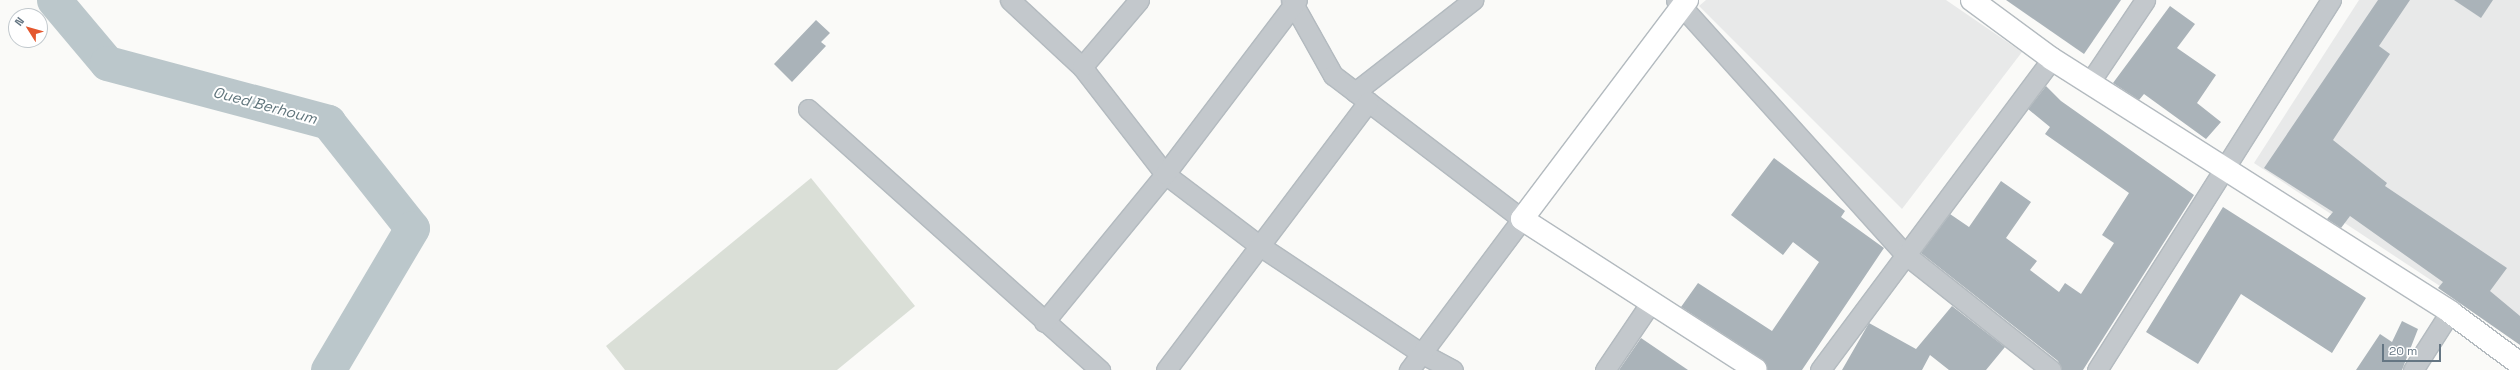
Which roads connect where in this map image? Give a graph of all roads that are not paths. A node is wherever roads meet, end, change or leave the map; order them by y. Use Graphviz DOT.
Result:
graph roads {
  1 [pos="1010,0"];
  2 [pos="1139,0"];
  3 [pos="1473,0"];
  4 [pos="1972,0"];
  5 [pos="2145,0"];
  6 [pos="2331,0"];
  7 [pos="1294,2"];
  8 [pos="1681,2"];
  9 [pos="2052,59"];
  10 [pos="1082,67"];
  11 [pos="2090,82"];
  12 [pos="1362,97"];
  13 [pos="808,109"];
  14 [pos="2223,170"];
  15 [pos="1165,174"];
  16 [pos="1522,219"];
  17 [pos="1260,246"];
  18 [pos="1906,255"];
  19 [pos="1651,302"];
  20 [pos="2450,312"];
  21 [pos="1044,322"];
  22 [pos="1421,353"];
  23 [pos="2520,364"];
  24 [pos="1100,370"];
  25 [pos="1166,370"];
  26 [pos="1410,370"];
  27 [pos="1453,370"];
  28 [pos="1604,370"];
  29 [pos="1756,370"];
  30 [pos="1820,370"];
  31 [pos="2050,370"];
  32 [pos="2098,370"];
  33 [pos="2413,370"];
  1 -- 10 [label="street"];
  2 -- 10 [label="street"];
  3 -- 12 [label="street"];
  4 -- 9 [label="street"];
  5 -- 11 [label="street"];
  6 -- 14 [label="street"];
  7 -- 12 [label="street"];
  7 -- 15 [label="street"];
  8 -- 16 [label="street"];
  8 -- 18 [label="street"];
  9 -- 11 [label="street"];
  9 -- 18 [label="street"];
  10 -- 15 [label="street"];
  11 -- 14 [label="street"];
  12 -- 16 [label="street"];
  12 -- 17 [label="street"];
  13 -- 21 [label="street"];
  14 -- 20 [label="street"];
  14 -- 32 [label="street"];
  15 -- 17 [label="street"];
  15 -- 21 [label="street"];
  16 -- 19 [label="street"];
  16 -- 22 [label="street"];
  17 -- 22 [label="street"];
  17 -- 25 [label="street"];
  18 -- 30 [label="street"];
  18 -- 31 [label="street"];
  19 -- 28 [label="street"];
  19 -- 29 [label="street"];
  20 -- 23 [label="street"];
  20 -- 33 [label="street"];
  21 -- 24 [label="street"];
  22 -- 26 [label="street"];
  22 -- 27 [label="street"];
}
